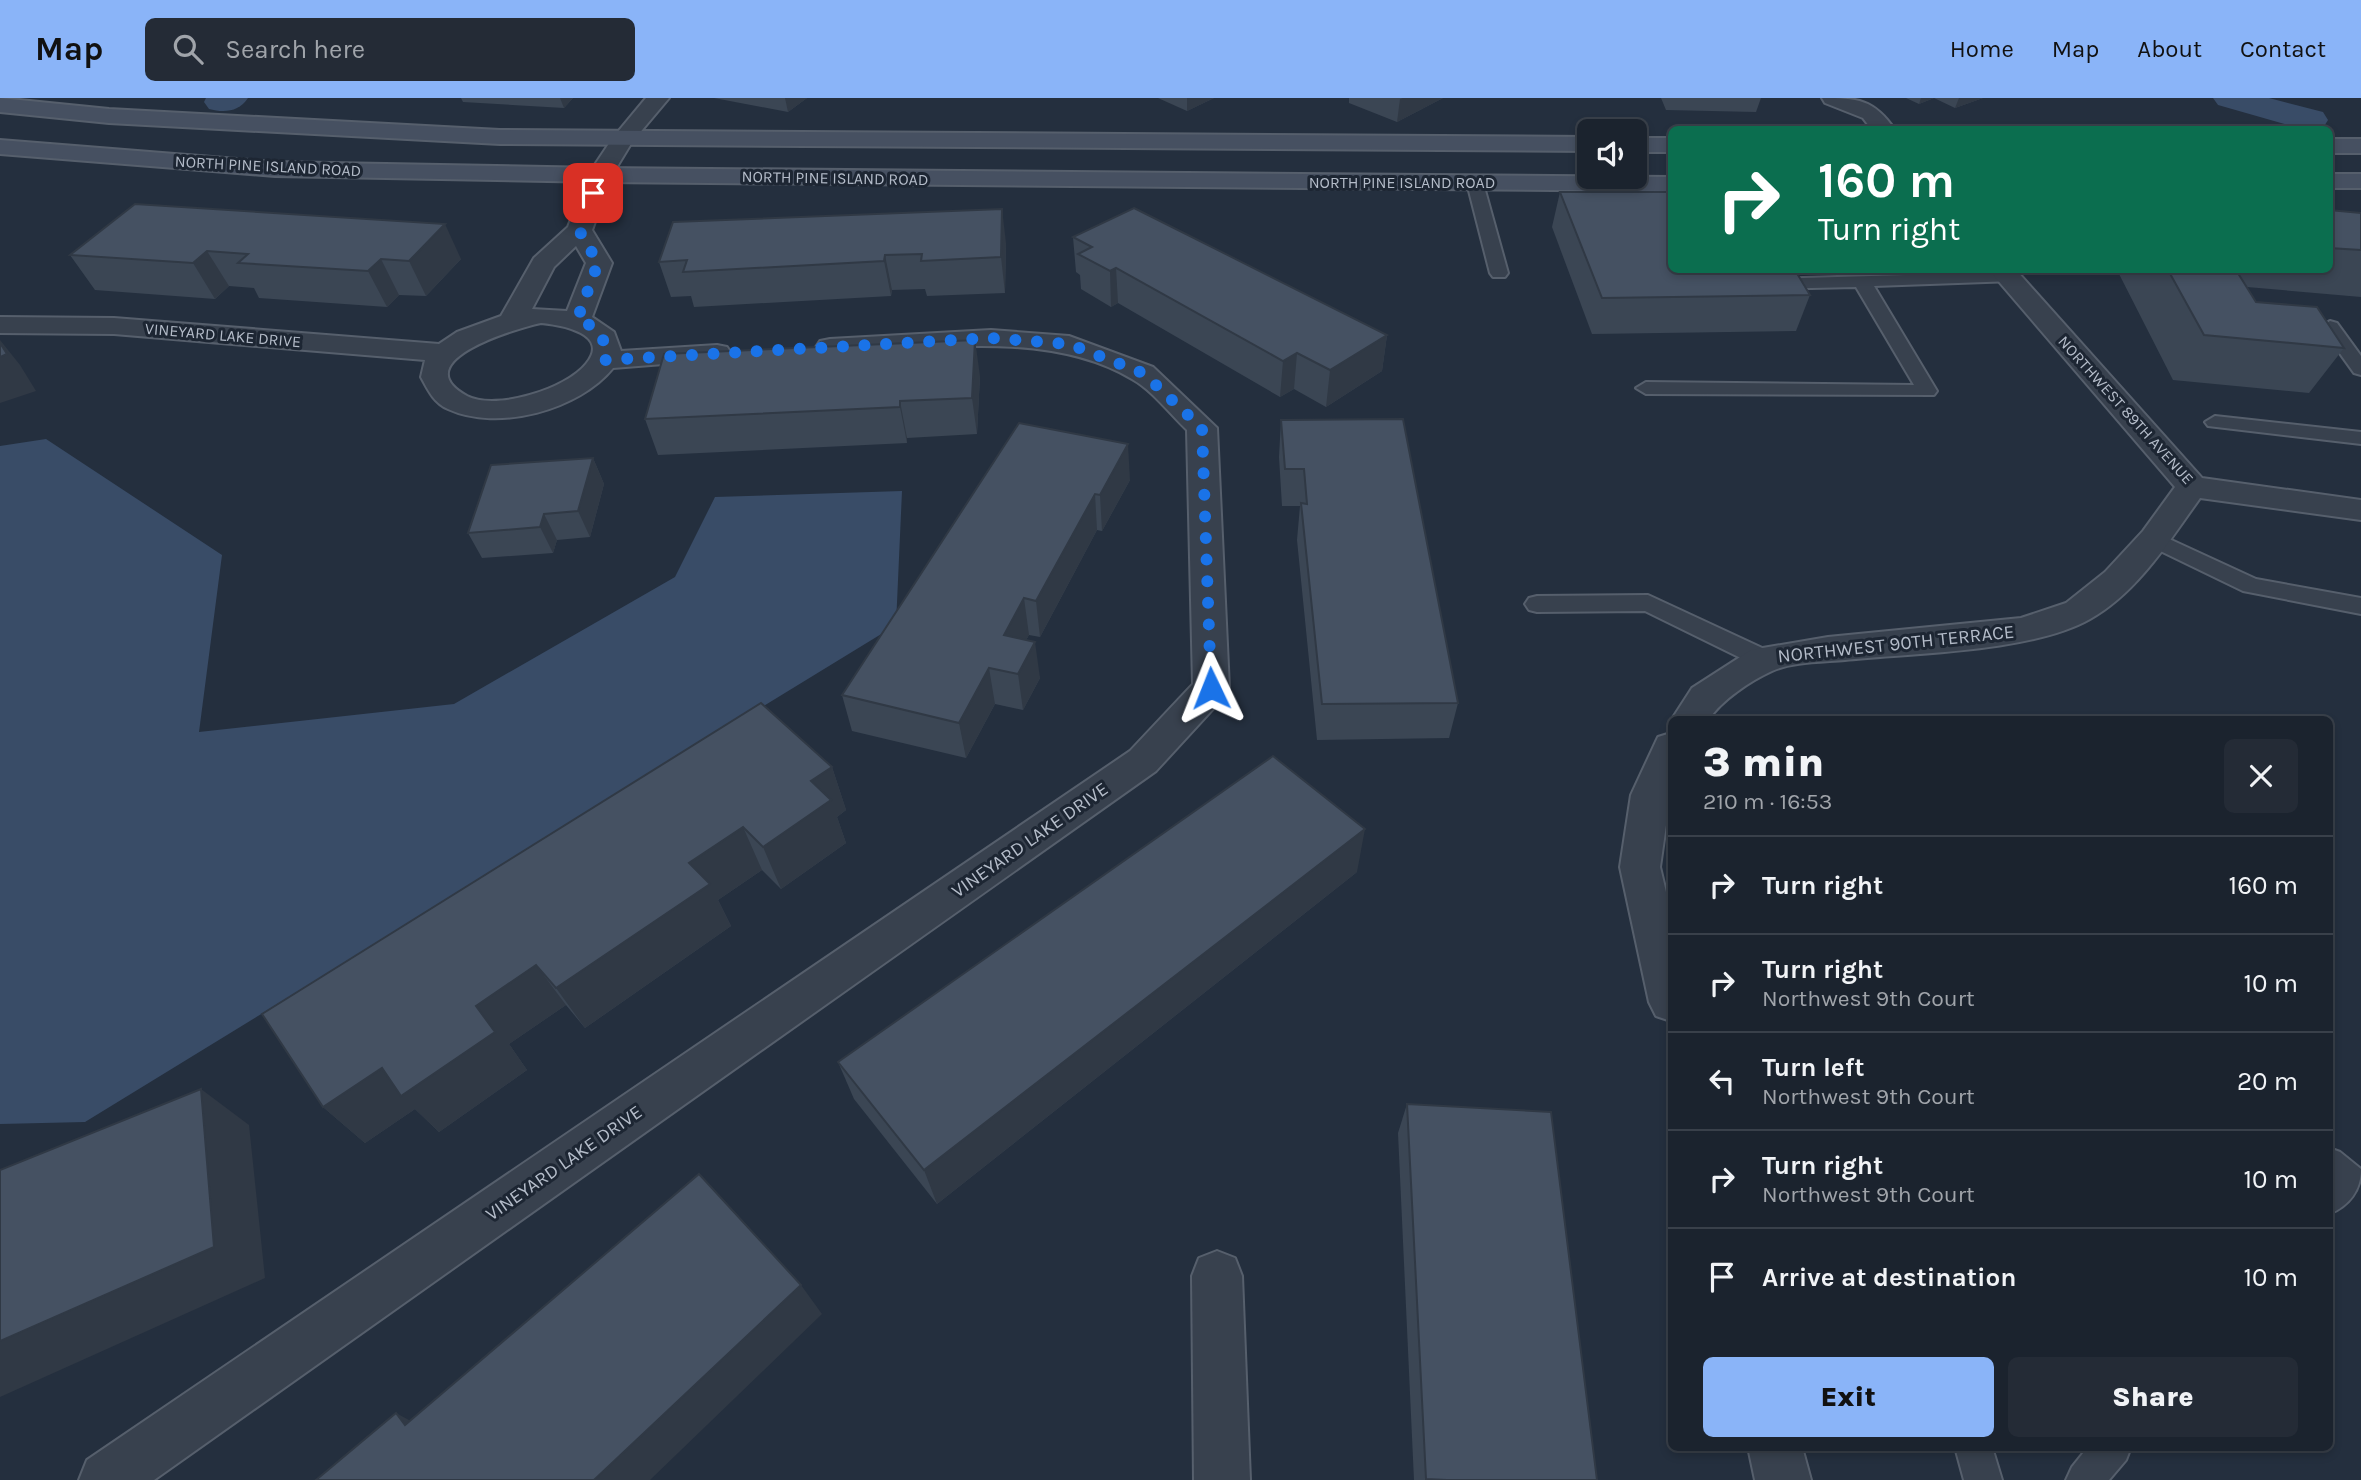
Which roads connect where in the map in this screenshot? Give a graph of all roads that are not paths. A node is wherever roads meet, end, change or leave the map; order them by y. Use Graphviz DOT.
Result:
graph roads {
  1 [pos="658,98"];
  2 [pos="1833,98"];
  3 [pos="0,105"];
  4 [pos="1881,126"];
  5 [pos="623,138"];
  6 [pos="1577,145"];
  7 [pos="1647,145"];
  8 [pos="1668,145"];
  9 [pos="2333,146"];
  10 [pos="2361,146"];
  11 [pos="0,147"];
  12 [pos="600,175"];
  13 [pos="2333,181"];
  14 [pos="2361,181"];
  15 [pos="1475,183"];
  16 [pos="1668,184"];
  17 [pos="579,230"];
  18 [pos="1499,273"];
  19 [pos="2005,273"];
  20 [pos="1862,281"];
  21 [pos="1771,284"];
  22 [pos="513,319"];
  23 [pos="577,320"];
  24 [pos="0,325"];
  25 [pos="2330,327"];
  26 [pos="797,349"];
  27 [pos="756,351"];
  28 [pos="446,353"];
  29 [pos="604,360"];
  30 [pos="2361,369"];
  31 [pos="1646,388"];
  32 [pos="2215,422"];
  33 [pos="2361,438"];
  34 [pos="2192,487"];
  35 [pos="2361,510"];
  36 [pos="2154,539"];
  37 [pos="1537,604"];
  38 [pos="2361,606"];
  39 [pos="1764,659"];
  40 [pos="1692,716"];
  41 [pos="1668,754"];
  42 [pos="1668,989"];
  43 [pos="2333,1166"];
  44 [pos="2333,1194"];
  45 [pos="1217,1276"];
  46 [pos="1776,1451"];
  47 [pos="1974,1451"];
  48 [pos="2110,1451"];
  49 [pos="107,1480"];
  50 [pos="1222,1480"];
  51 [pos="1783,1480"];
  52 [pos="1983,1480"];
  53 [pos="2085,1480"];
  1 -- 5 [label="street"];
  2 -- 4 [label="street"];
  3 -- 5 [label="main road, NORTH PINE ISLAND ROAD"];
  5 -- 6 [label="main road, NORTH PINE ISLAND ROAD"];
  5 -- 12 [label="street"];
  7 -- 8 [label="main road"];
  9 -- 10 [label="main road"];
  11 -- 12 [label="main road, NORTH PINE ISLAND ROAD"];
  12 -- 15 [label="main road, NORTH PINE ISLAND ROAD"];
  12 -- 17 [label="street"];
  13 -- 14 [label="main road"];
  15 -- 16 [label="main road, NORTH PINE ISLAND ROAD"];
  15 -- 18 [label="lane"];
  17 -- 22 [label="street"];
  17 -- 23 [label="street"];
  19 -- 20 [label="lane"];
  19 -- 34 [label="street, NORTHWEST 89TH AVENUE"];
  20 -- 21 [label="lane"];
  20 -- 31 [label="lane"];
  22 -- 23 [label="street"];
  22 -- 28 [label="street"];
  23 -- 29 [label="street"];
  24 -- 28 [label="street, VINEYARD LAKE DRIVE"];
  25 -- 30 [label="lane"];
  26 -- 49 [label="street, VINEYARD LAKE DRIVE"];
  27 -- 29 [label="street"];
  28 -- 29 [label="street"];
  32 -- 33 [label="lane"];
  34 -- 35 [label="street, NORTHWEST 89TH AVENUE"];
  34 -- 36 [label="street, NORTHWEST 90TH TERRACE"];
  36 -- 38 [label="lane"];
  36 -- 39 [label="street, NORTHWEST 90TH TERRACE"];
  37 -- 39 [label="lane"];
  39 -- 40 [label="street, NORTHWEST 90TH TERRACE"];
  41 -- 42 [label="street"];
  43 -- 44 [label="lane"];
  45 -- 50 [label="street"];
  46 -- 51 [label="street"];
  47 -- 52 [label="lane"];
  48 -- 53 [label="lane"];
}
